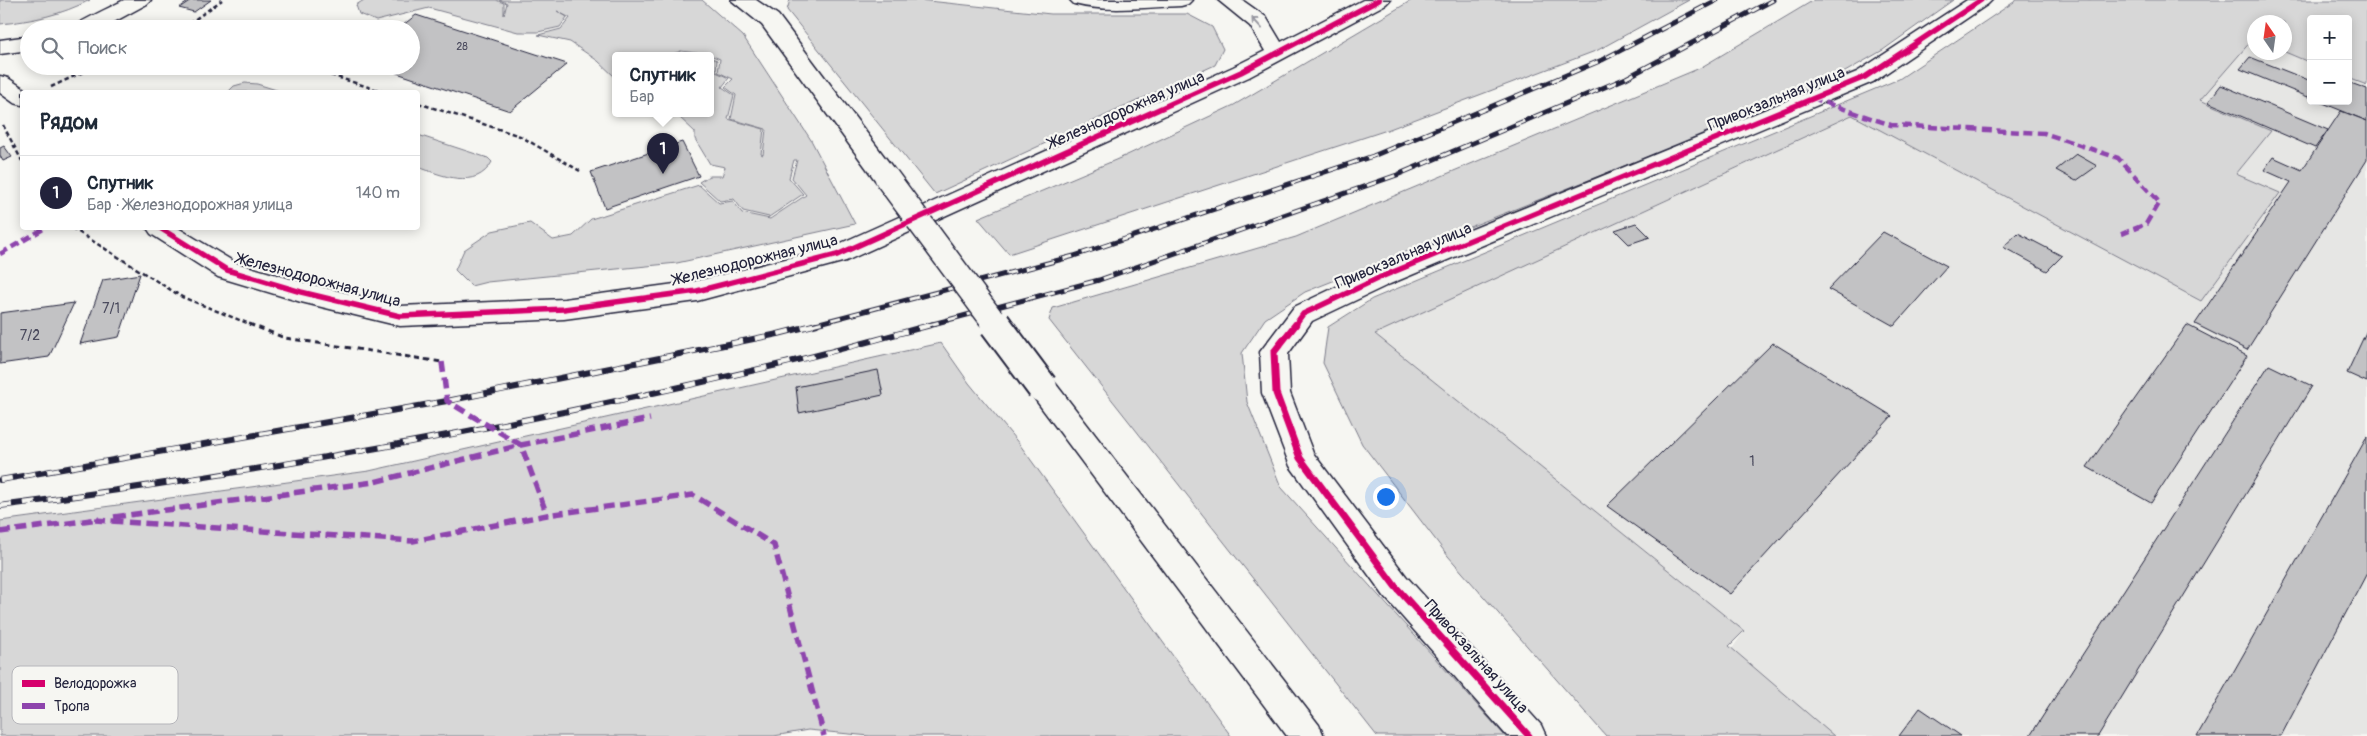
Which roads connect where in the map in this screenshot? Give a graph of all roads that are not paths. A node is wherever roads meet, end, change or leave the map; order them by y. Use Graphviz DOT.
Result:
graph roads {
  1 [pos="140,0"];
  2 [pos="742,0"];
  3 [pos="1081,0"];
  4 [pos="1180,0"];
  5 [pos="1229,0"];
  6 [pos="1379,0"];
  7 [pos="1981,0"];
  8 [pos="104,20"];
  9 [pos="20,44"];
  10 [pos="0,47"];
  11 [pos="1278,54"];
  12 [pos="0,83"];
  13 [pos="20,97"];
  14 [pos="163,230"];
  15 [pos="1308,736"];
  16 [pos="1529,736"];
  1 -- 8 [label="street"];
  2 -- 15 [label="street, bridge"];
  3 -- 4 [label="street"];
  11 -- 5 [label="street, one-way"];
  6 -- 11 [label="street, Железнодорожная улица"];
  7 -- 16 [label="street, Привокзальная улица"];
  9 -- 10 [label="street"];
  11 -- 14 [label="street, Железнодорожная улица"];
  12 -- 13 [label="street"];
}
